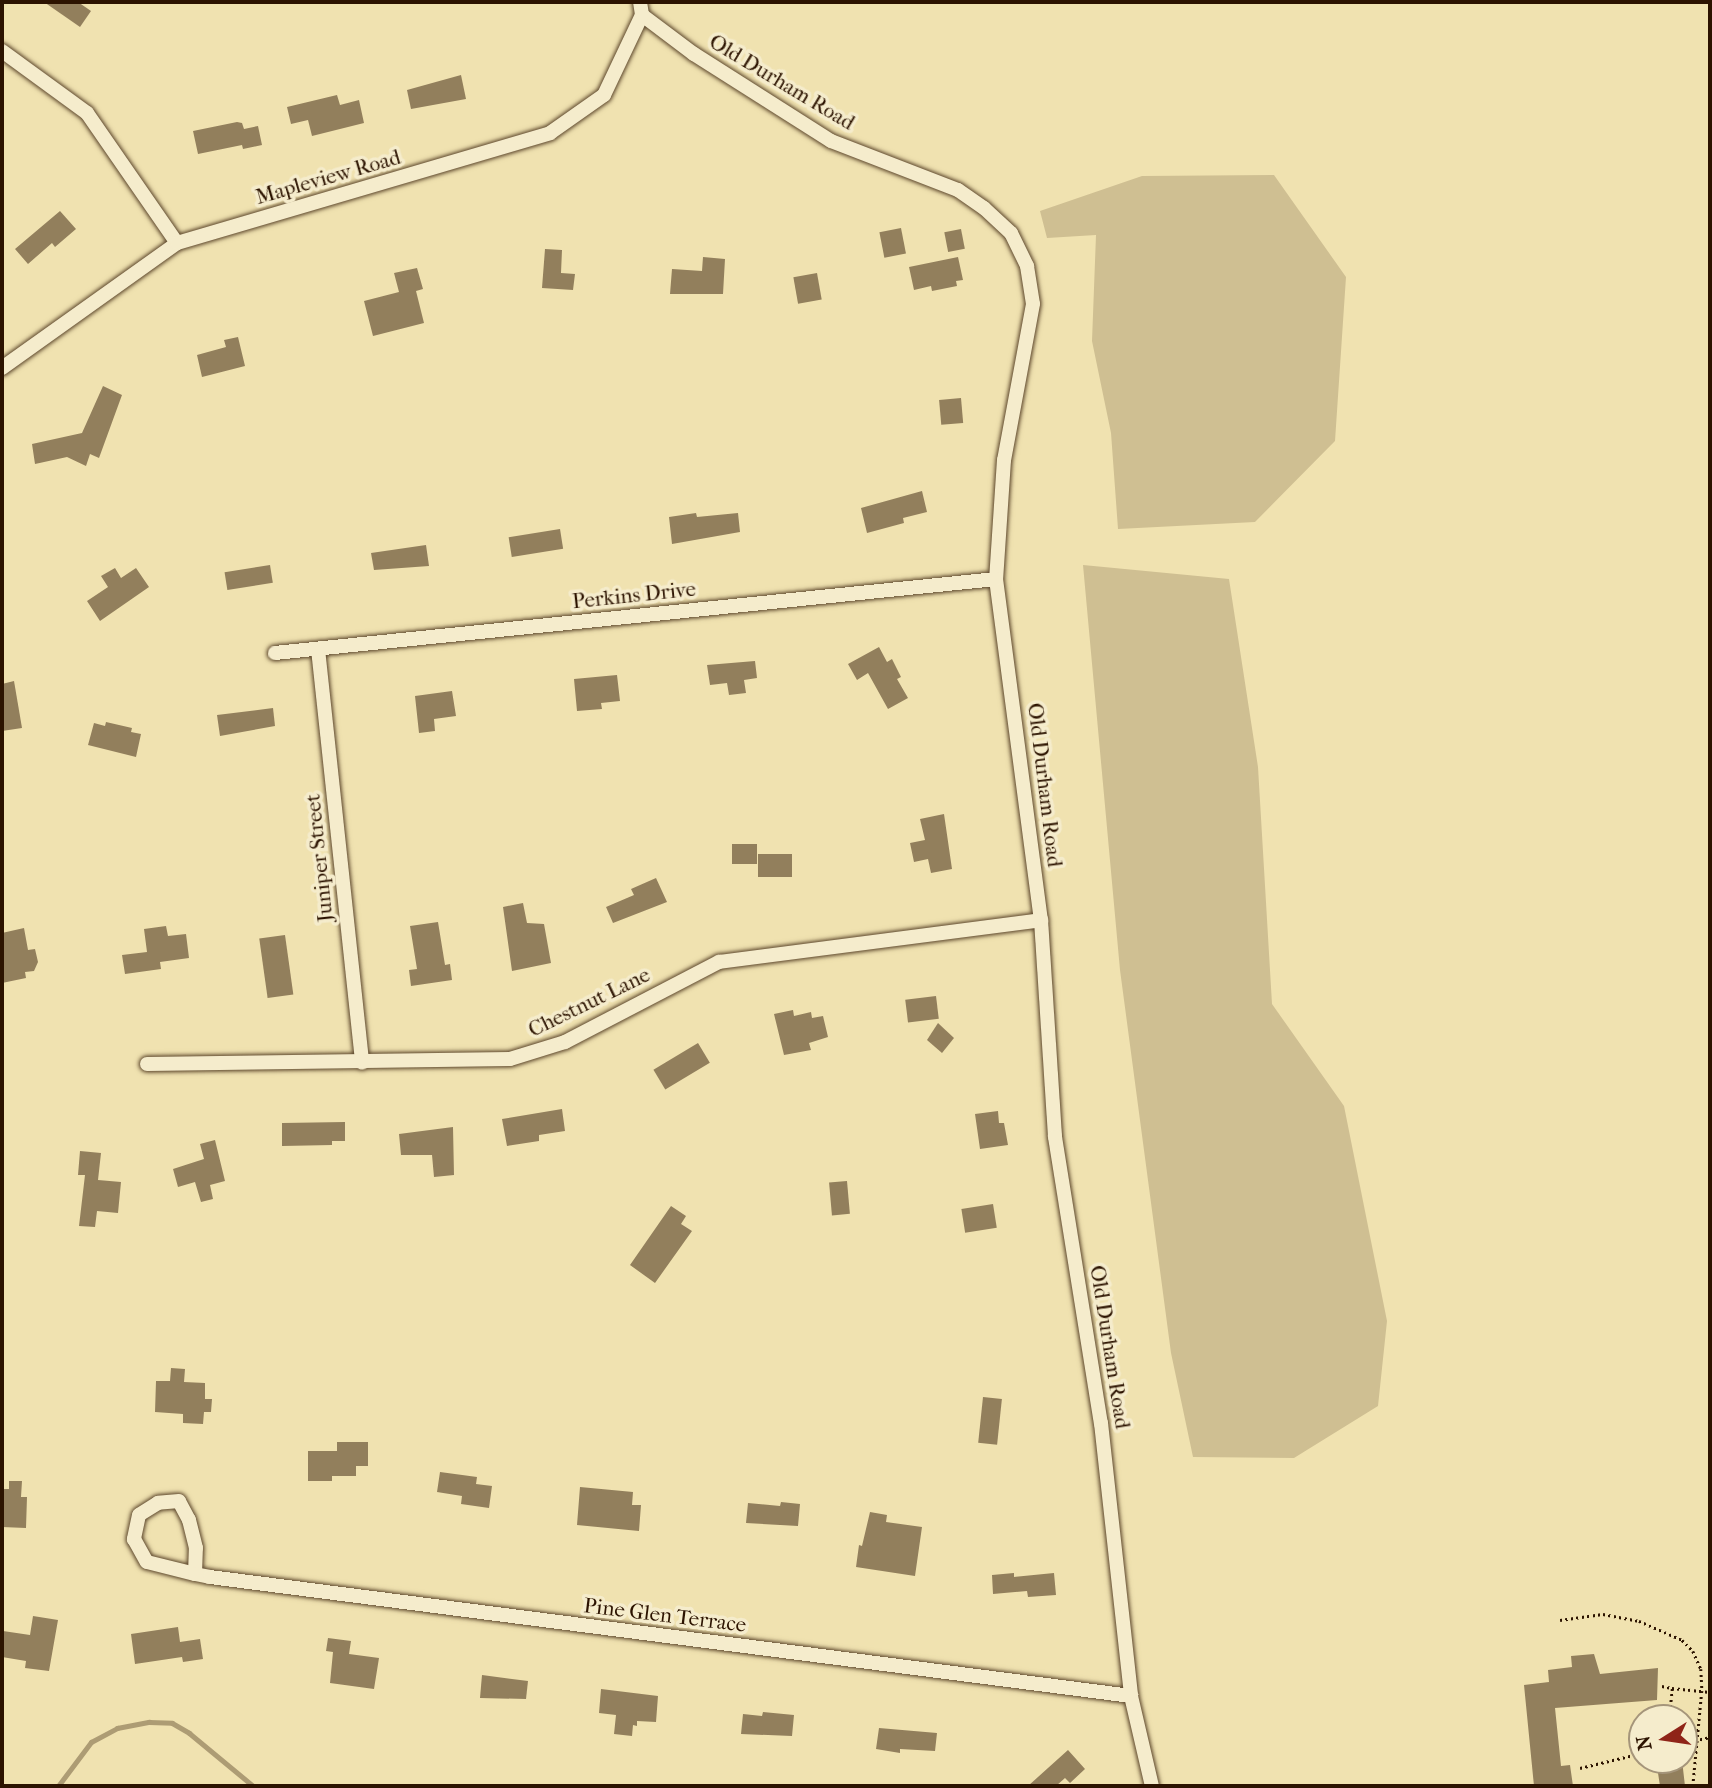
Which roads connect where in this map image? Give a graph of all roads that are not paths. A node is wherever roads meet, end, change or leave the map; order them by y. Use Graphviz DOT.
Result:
graph roads {
  1 [pos="641,9"];
  2 [pos="2,51"];
  3 [pos="177,243"];
  4 [pos="2,368"];
  5 [pos="996,579"];
  6 [pos="318,649"];
  7 [pos="275,653"];
  8 [pos="1041,920"];
  9 [pos="362,1063"];
  10 [pos="147,1064"];
  11 [pos="195,1574"];
  12 [pos="1131,1696"];
  13 [pos="1152,1786"];
  1 -- 3 [label="street, Mapleview Road"];
  1 -- 5 [label="street, Old Durham Road"];
  2 -- 3 [label="street"];
  3 -- 4 [label="street, Mapleview Road"];
  5 -- 6 [label="street, Perkins Drive"];
  5 -- 8 [label="street, Old Durham Road"];
  6 -- 7 [label="street, Perkins Drive"];
  6 -- 9 [label="street, Juniper Street"];
  8 -- 9 [label="street, Chestnut Lane"];
  8 -- 12 [label="street, Old Durham Road"];
  9 -- 10 [label="street, Chestnut Lane"];
  11 -- 11 [label="street, Pine Glen Terrace"];
  11 -- 12 [label="street, Pine Glen Terrace"];
  12 -- 13 [label="street, Old Durham Road"];
}
